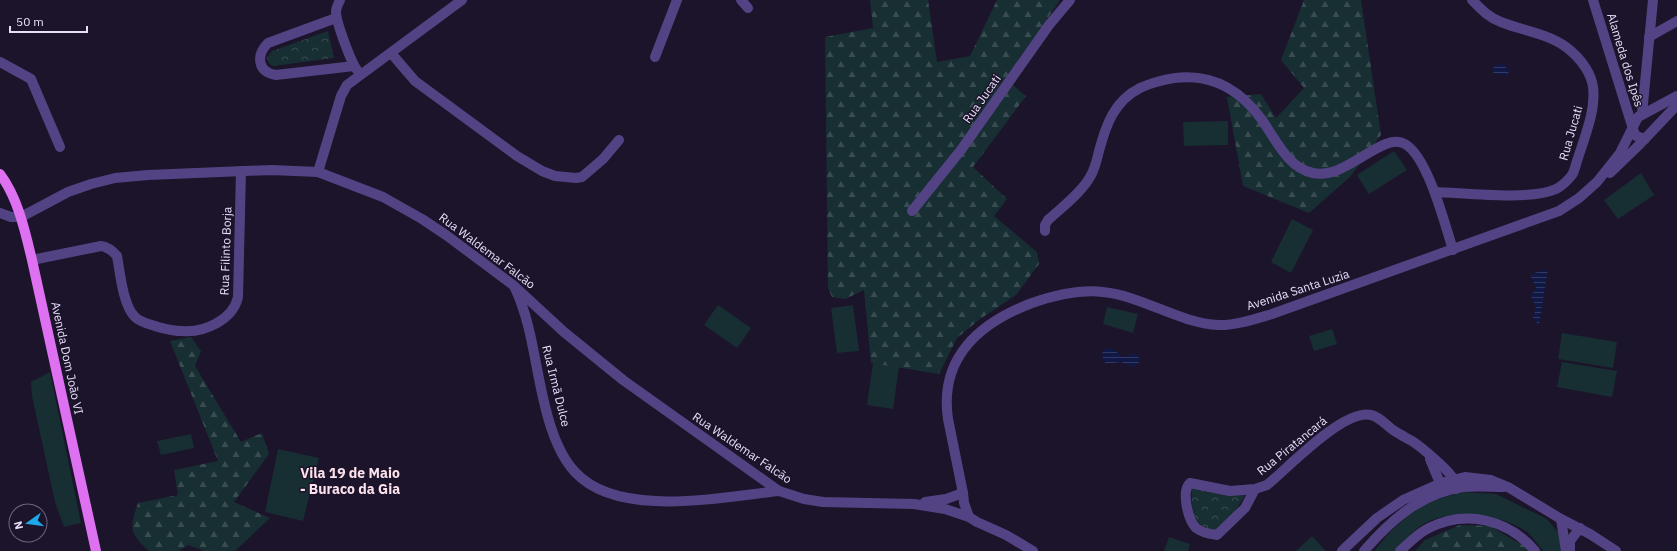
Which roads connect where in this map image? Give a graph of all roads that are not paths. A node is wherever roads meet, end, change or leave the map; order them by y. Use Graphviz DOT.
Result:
graph roads {
  1 [pos="340,0"];
  2 [pos="462,0"];
  3 [pos="677,0"];
  4 [pos="741,0"];
  5 [pos="1070,0"];
  6 [pos="1472,0"];
  7 [pos="1593,0"];
  8 [pos="1653,0"];
  9 [pos="748,8"];
  10 [pos="336,18"];
  11 [pos="1677,21"];
  12 [pos="1649,37"];
  13 [pos="391,53"];
  14 [pos="655,57"];
  15 [pos="0,62"];
  16 [pos="354,66"];
  17 [pos="360,75"];
  18 [pos="1677,96"];
  19 [pos="1677,105"];
  20 [pos="1652,110"];
  21 [pos="1642,114"];
  22 [pos="1661,122"];
  23 [pos="1632,128"];
  24 [pos="1645,139"];
  25 [pos="619,140"];
  26 [pos="60,147"];
  27 [pos="241,172"];
  28 [pos="318,172"];
  29 [pos="0,174"];
  30 [pos="1597,182"];
  31 [pos="1435,192"];
  32 [pos="912,211"];
  33 [pos="0,213"];
  34 [pos="21,217"];
  35 [pos="1045,231"];
  36 [pos="1453,250"];
  37 [pos="32,260"];
  38 [pos="513,285"];
  39 [pos="1428,453"];
  40 [pos="1455,484"];
  41 [pos="1442,488"];
  42 [pos="1255,489"];
  43 [pos="779,491"];
  44 [pos="963,493"];
  45 [pos="914,504"];
  46 [pos="969,517"];
  47 [pos="1561,519"];
  48 [pos="991,528"];
  49 [pos="1580,528"];
  50 [pos="97,550"];
  51 [pos="1033,551"];
  52 [pos="1342,551"];
  53 [pos="1364,551"];
  54 [pos="1400,551"];
  55 [pos="1535,551"];
  56 [pos="1566,551"];
  57 [pos="1570,551"];
  58 [pos="1616,551"];
  1 -- 10 [label="street"];
  2 -- 13 [label="street"];
  3 -- 14 [label="street"];
  4 -- 9 [label="street"];
  5 -- 32 [label="street, Rua Jucati"];
  6 -- 31 [label="street, Rua Jucati"];
  7 -- 23 [label="street, Alameda dos Ipês"];
  8 -- 12 [label="street"];
  10 -- 16 [label="street"];
  10 -- 16 [label="street"];
  11 -- 12 [label="street"];
  12 -- 21 [label="street"];
  13 -- 17 [label="street"];
  13 -- 25 [label="street"];
  15 -- 26 [label="street"];
  16 -- 17 [label="street"];
  17 -- 28 [label="street"];
  18 -- 20 [label="street"];
  19 -- 22 [label="street, Avenida Santa Luzia"];
  20 -- 21 [label="street"];
  20 -- 22 [label="street"];
  21 -- 23 [label="street, Avenida Santa Luzia"];
  22 -- 24 [label="street, Avenida Santa Luzia"];
  23 -- 24 [label="street"];
  23 -- 30 [label="street, Avenida Santa Luzia"];
  24 -- 30 [label="street, Avenida Santa Luzia"];
  27 -- 28 [label="street, Rua Waldemar Falcão"];
  27 -- 34 [label="street, Rua Waldemar Falcão"];
  27 -- 37 [label="street, Rua Filinto Borja"];
  28 -- 38 [label="street, Rua Waldemar Falcão"];
  29 -- 34 [label="main road, Avenida Dom João VI"];
  30 -- 36 [label="street, Avenida Santa Luzia"];
  31 -- 35 [label="street"];
  31 -- 36 [label="street"];
  33 -- 34 [label="street"];
  34 -- 37 [label="main road, Avenida Dom João VI"];
  36 -- 44 [label="street, Avenida Santa Luzia"];
  37 -- 50 [label="main road, Avenida Dom João VI"];
  38 -- 43 [label="street, Rua Waldemar Falcão"];
  38 -- 43 [label="street, Rua Irmã Dulce"];
  39 -- 40 [label="street, Rua Piratancará"];
  39 -- 41 [label="street"];
  39 -- 42 [label="street, Rua Piratancará"];
  40 -- 41 [label="street"];
  40 -- 47 [label="street"];
  41 -- 52 [label="street"];
  41 -- 53 [label="street"];
  42 -- 42 [label="street, Rua Piratancará"];
  43 -- 45 [label="street, Rua Waldemar Falcão"];
  44 -- 45 [label="street, Rua Waldemar Falcão"];
  44 -- 46 [label="street"];
  44 -- 48 [label="street, Rua Waldemar Falcão"];
  45 -- 46 [label="street, Rua Waldemar Falcão"];
  46 -- 48 [label="street, Rua Waldemar Falcão"];
  47 -- 49 [label="street"];
  47 -- 56 [label="street"];
  48 -- 51 [label="street, Rua Waldemar Falcão"];
  49 -- 57 [label="street"];
  49 -- 58 [label="street"];
  54 -- 55 [label="street"];
}
